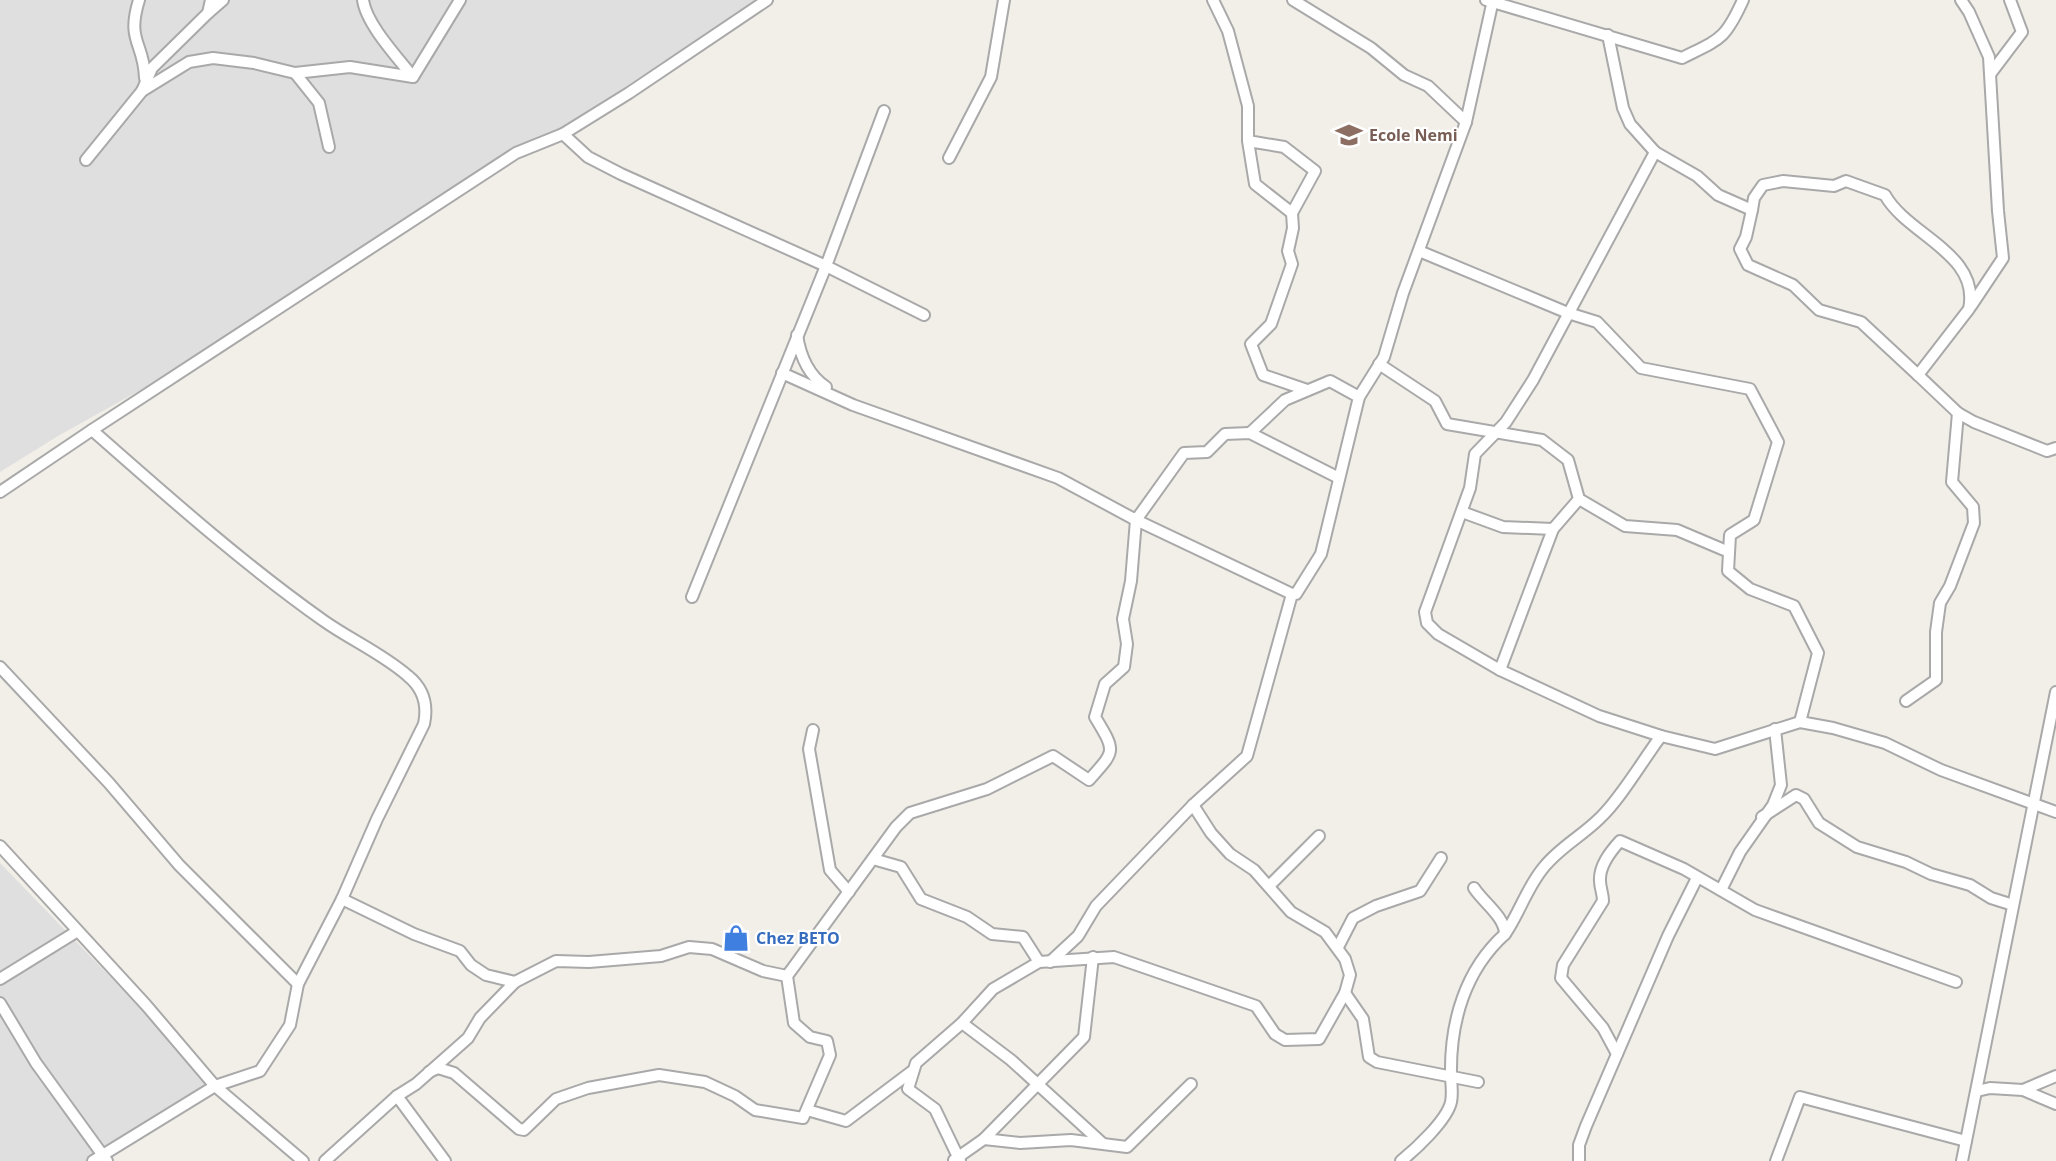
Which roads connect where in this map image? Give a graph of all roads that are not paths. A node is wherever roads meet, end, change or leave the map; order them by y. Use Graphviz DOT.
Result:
graph roads {
  1 [pos="139,0"];
  2 [pos="211,0"];
  3 [pos="223,0"];
  4 [pos="363,0"];
  5 [pos="460,0"];
  6 [pos="766,0"];
  7 [pos="1004,0"];
  8 [pos="1213,0"];
  9 [pos="1293,0"];
  10 [pos="1491,0"];
  11 [pos="1743,0"];
  12 [pos="1961,0"];
  13 [pos="2010,0"];
  14 [pos="208,13"];
  15 [pos="1608,35"];
  16 [pos="295,73"];
  17 [pos="1991,73"];
  18 [pos="413,77"];
  19 [pos="143,86"];
  20 [pos="884,111"];
  21 [pos="1466,122"];
  22 [pos="562,134"];
  23 [pos="1248,141"];
  24 [pos="329,147"];
  25 [pos="1655,152"];
  26 [pos="949,158"];
  27 [pos="86,160"];
  28 [pos="1752,210"];
  29 [pos="1292,213"];
  30 [pos="1419,250"];
  31 [pos="826,266"];
  32 [pos="1970,309"];
  33 [pos="1568,313"];
  34 [pos="924,315"];
  35 [pos="797,334"];
  36 [pos="1379,364"];
  37 [pos="782,373"];
  38 [pos="1918,375"];
  39 [pos="1307,390"];
  40 [pos="1359,397"];
  41 [pos="853,405"];
  42 [pos="1958,412"];
  43 [pos="92,430"];
  44 [pos="1250,433"];
  45 [pos="1496,433"];
  46 [pos="2056,448"];
  47 [pos="1340,478"];
  48 [pos="0,492"];
  49 [pos="1579,499"];
  50 [pos="1462,512"];
  51 [pos="1136,520"];
  52 [pos="1553,530"];
  53 [pos="1729,552"];
  54 [pos="1292,594"];
  55 [pos="692,597"];
  56 [pos="0,667"];
  57 [pos="1500,670"];
  58 [pos="2056,692"];
  59 [pos="1906,701"];
  60 [pos="1800,722"];
  61 [pos="1775,729"];
  62 [pos="813,730"];
  63 [pos="1661,736"];
  64 [pos="2034,802"];
  65 [pos="1193,806"];
  66 [pos="2056,812"];
  67 [pos="1762,817"];
  68 [pos="1319,836"];
  69 [pos="2,851"];
  70 [pos="1441,858"];
  71 [pos="873,859"];
  72 [pos="1697,878"];
  73 [pos="1269,886"];
  74 [pos="1474,888"];
  75 [pos="1721,890"];
  76 [pos="849,892"];
  77 [pos="342,899"];
  78 [pos="2013,905"];
  79 [pos="76,932"];
  80 [pos="1505,934"];
  81 [pos="1338,947"];
  82 [pos="1093,957"];
  83 [pos="1044,962"];
  84 [pos="788,976"];
  85 [pos="0,979"];
  86 [pos="514,982"];
  87 [pos="1956,982"];
  88 [pos="298,984"];
  89 [pos="1345,993"];
  90 [pos="0,1003"];
  91 [pos="962,1023"];
  92 [pos="1617,1054"];
  93 [pos="913,1071"];
  94 [pos="429,1072"];
  95 [pos="1450,1076"];
  96 [pos="2056,1076"];
  97 [pos="1478,1082"];
  98 [pos="1191,1084"];
  99 [pos="215,1086"];
  100 [pos="1038,1086"];
  101 [pos="2023,1090"];
  102 [pos="1977,1091"];
  103 [pos="397,1096"];
  104 [pos="2056,1104"];
  105 [pos="807,1110"];
  106 [pos="984,1139"];
  107 [pos="1966,1140"];
  108 [pos="1102,1143"];
  109 [pos="101,1159"];
  110 [pos="957,1160"];
  111 [pos="303,1161"];
  112 [pos="325,1161"];
  113 [pos="445,1161"];
  114 [pos="1401,1161"];
  115 [pos="1579,1161"];
  116 [pos="1776,1161"];
  117 [pos="1962,1161"];
  1 -- 19 [label="street"];
  2 -- 14 [label="street"];
  3 -- 14 [label="street"];
  4 -- 18 [label="street"];
  5 -- 18 [label="street"];
  6 -- 22 [label="street"];
  7 -- 26 [label="street"];
  8 -- 23 [label="street"];
  9 -- 21 [label="street"];
  10 -- 15 [label="street"];
  10 -- 21 [label="street"];
  11 -- 15 [label="street"];
  12 -- 17 [label="street"];
  13 -- 17 [label="street"];
  14 -- 19 [label="street"];
  15 -- 25 [label="street"];
  16 -- 18 [label="street"];
  16 -- 19 [label="street"];
  16 -- 24 [label="street"];
  17 -- 32 [label="street"];
  19 -- 27 [label="street"];
  20 -- 31 [label="street"];
  21 -- 30 [label="street"];
  22 -- 31 [label="street"];
  22 -- 43 [label="street"];
  23 -- 29 [label="street"];
  23 -- 29 [label="street"];
  25 -- 28 [label="street"];
  25 -- 33 [label="street"];
  28 -- 32 [label="street"];
  28 -- 38 [label="street"];
  29 -- 39 [label="street"];
  30 -- 33 [label="street"];
  30 -- 36 [label="street"];
  31 -- 34 [label="street"];
  31 -- 35 [label="street"];
  32 -- 38 [label="street"];
  33 -- 45 [label="street"];
  33 -- 53 [label="street"];
  35 -- 37 [label="street"];
  35 -- 41 [label="street"];
  36 -- 40 [label="street"];
  36 -- 45 [label="street"];
  37 -- 41 [label="street"];
  37 -- 55 [label="street"];
  38 -- 42 [label="street"];
  39 -- 40 [label="street"];
  39 -- 44 [label="street"];
  40 -- 47 [label="street"];
  41 -- 51 [label="street"];
  42 -- 46 [label="street"];
  42 -- 59 [label="street"];
  43 -- 48 [label="street"];
  43 -- 77 [label="street"];
  44 -- 47 [label="street"];
  44 -- 51 [label="street"];
  45 -- 49 [label="street"];
  45 -- 50 [label="street"];
  47 -- 54 [label="street"];
  49 -- 52 [label="street"];
  49 -- 53 [label="street"];
  50 -- 52 [label="street"];
  50 -- 57 [label="street"];
  51 -- 54 [label="street"];
  51 -- 71 [label="street"];
  52 -- 57 [label="street"];
  53 -- 60 [label="street"];
  54 -- 65 [label="street"];
  56 -- 88 [label="street"];
  57 -- 63 [label="street"];
  58 -- 64 [label="street"];
  60 -- 61 [label="street"];
  60 -- 64 [label="street"];
  61 -- 63 [label="street"];
  61 -- 67 [label="street"];
  62 -- 76 [label="street"];
  63 -- 80 [label="street"];
  64 -- 66 [label="street"];
  64 -- 78 [label="street"];
  65 -- 73 [label="street"];
  65 -- 83 [label="street"];
  67 -- 75 [label="street"];
  67 -- 78 [label="street"];
  68 -- 73 [label="street"];
  69 -- 79 [label="street"];
  70 -- 81 [label="street"];
  71 -- 76 [label="street"];
  71 -- 83 [label="street"];
  72 -- 75 [label="street"];
  72 -- 92 [label="street"];
  72 -- 92 [label="street"];
  73 -- 81 [label="street"];
  74 -- 80 [label="street"];
  75 -- 87 [label="street"];
  76 -- 84 [label="street"];
  77 -- 86 [label="street"];
  77 -- 88 [label="street"];
  78 -- 102 [label="street"];
  79 -- 85 [label="street"];
  79 -- 99 [label="street"];
  80 -- 95 [label="street"];
  81 -- 89 [label="street"];
  82 -- 83 [label="street"];
  82 -- 89 [label="street"];
  82 -- 100 [label="street"];
  83 -- 91 [label="street"];
  84 -- 86 [label="street"];
  84 -- 105 [label="street"];
  86 -- 94 [label="street"];
  88 -- 99 [label="street"];
  89 -- 95 [label="street"];
  90 -- 109 [label="street"];
  91 -- 93 [label="street"];
  91 -- 100 [label="street"];
  92 -- 115 [label="street"];
  93 -- 105 [label="street"];
  93 -- 110 [label="street"];
  94 -- 103 [label="street"];
  94 -- 105 [label="street"];
  95 -- 97 [label="street"];
  95 -- 114 [label="street"];
  96 -- 101 [label="street"];
  98 -- 108 [label="street"];
  99 -- 109 [label="street"];
  99 -- 111 [label="street"];
  100 -- 106 [label="street"];
  100 -- 108 [label="street"];
  101 -- 102 [label="street"];
  101 -- 104 [label="street"];
  102 -- 107 [label="street"];
  103 -- 112 [label="street"];
  103 -- 113 [label="street"];
  106 -- 108 [label="street"];
  106 -- 110 [label="street"];
  107 -- 116 [label="street"];
  107 -- 117 [label="street"];
}
